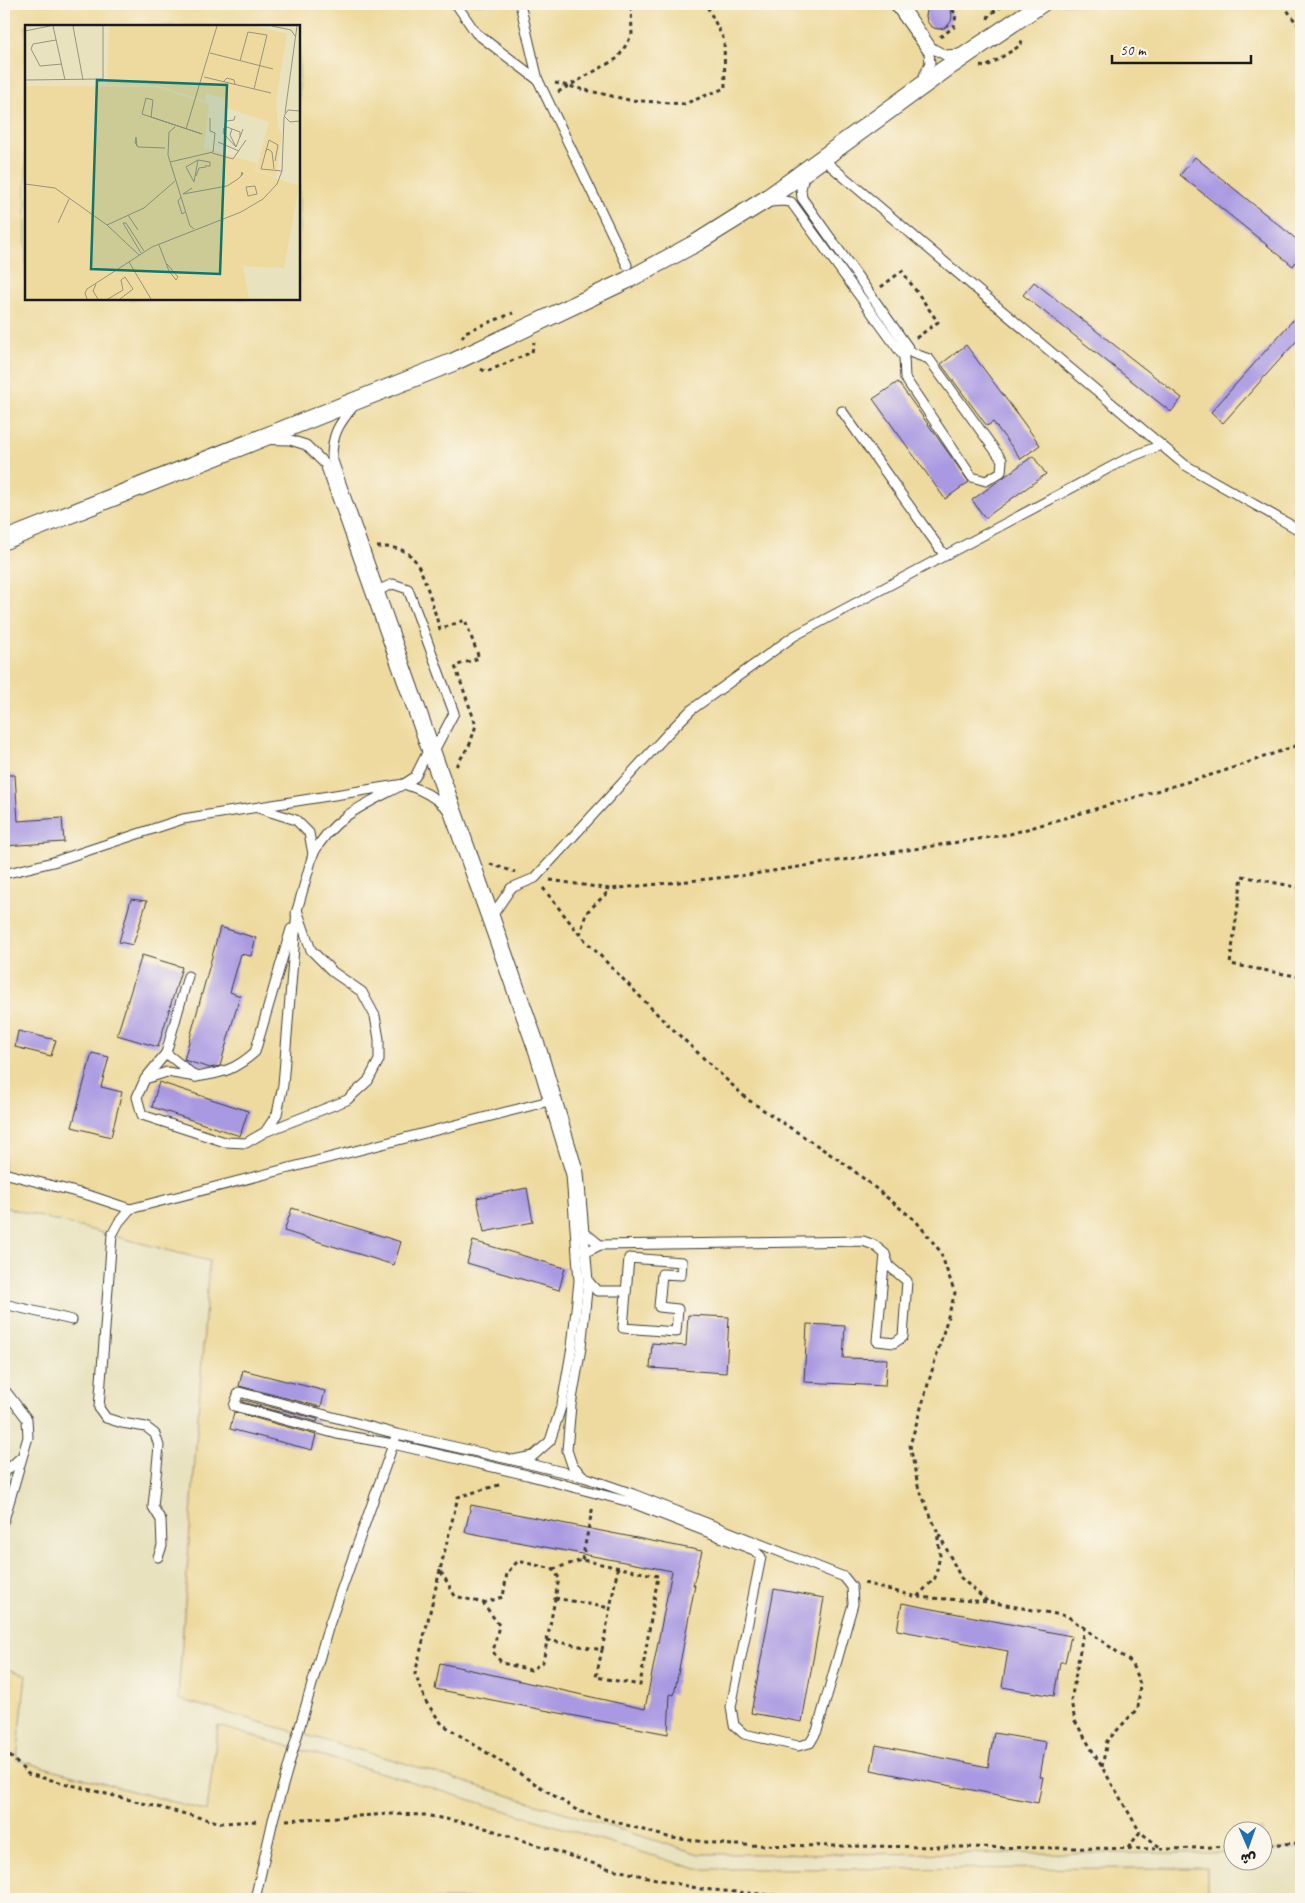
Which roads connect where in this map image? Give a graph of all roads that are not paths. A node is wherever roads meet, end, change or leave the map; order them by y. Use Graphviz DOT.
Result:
graph roads {
  1 [pos="456,4"];
  2 [pos="520,4"];
  3 [pos="894,4"];
  4 [pos="902,4"];
  5 [pos="1034,4"];
  6 [pos="1048,4"];
  7 [pos="960,54"];
  8 [pos="538,80"];
  9 [pos="921,81"];
  10 [pos="825,161"];
  11 [pos="804,176"];
  12 [pos="770,202"];
  13 [pos="627,265"];
  14 [pos="644,266"];
  15 [pos="621,278"];
  16 [pos="360,395"];
  17 [pos="354,406"];
  18 [pos="842,411"];
  19 [pos="249,439"];
  20 [pos="266,440"];
  21 [pos="1161,444"];
  22 [pos="1301,531"];
  23 [pos="4,536"];
  24 [pos="4,545"];
  25 [pos="945,556"];
  26 [pos="379,590"];
  27 [pos="374,604"];
  28 [pos="431,751"];
  29 [pos="404,784"];
  30 [pos="255,808"];
  31 [pos="447,808"];
  32 [pos="313,854"];
  33 [pos="4,874"];
  34 [pos="297,910"];
  35 [pos="494,914"];
  36 [pos="188,976"];
  37 [pos="166,1053"];
  38 [pos="196,1077"];
  39 [pos="145,1079"];
  40 [pos="549,1101"];
  41 [pos="265,1132"];
  42 [pos="4,1173"];
  43 [pos="130,1209"];
  44 [pos="584,1232"];
  45 [pos="600,1245"];
  46 [pos="586,1252"];
  47 [pos="884,1254"];
  48 [pos="588,1281"];
  49 [pos="597,1290"];
  50 [pos="626,1291"];
  51 [pos="586,1300"];
  52 [pos="4,1304"];
  53 [pos="72,1320"];
  54 [pos="4,1389"];
  55 [pos="397,1434"];
  56 [pos="394,1444"];
  57 [pos="21,1456"];
  58 [pos="513,1460"];
  59 [pos="4,1473"];
  60 [pos="584,1477"];
  61 [pos="4,1520"];
  62 [pos="158,1557"];
  63 [pos="255,1899"];
  1 -- 8 [label="lane"];
  2 -- 8 [label="lane"];
  3 -- 9 [label="lane"];
  4 -- 7 [label="lane"];
  5 -- 7 [label="lane"];
  6 -- 10 [label="lane"];
  7 -- 9 [label="lane"];
  8 -- 13 [label="lane"];
  9 -- 14 [label="lane"];
  10 -- 11 [label="lane"];
  10 -- 21 [label="lane"];
  11 -- 12 [label="lane"];
  11 -- 12 [label="lane"];
  12 -- 17 [label="lane"];
  13 -- 14 [label="lane"];
  13 -- 15 [label="lane"];
  14 -- 15 [label="lane"];
  15 -- 16 [label="lane"];
  16 -- 17 [label="lane"];
  16 -- 19 [label="lane"];
  17 -- 20 [label="lane"];
  17 -- 26 [label="lane"];
  18 -- 25 [label="lane"];
  19 -- 20 [label="lane"];
  19 -- 23 [label="lane"];
  20 -- 24 [label="lane"];
  20 -- 27 [label="lane"];
  21 -- 22 [label="lane"];
  21 -- 25 [label="lane"];
  25 -- 35 [label="lane"];
  26 -- 27 [label="lane"];
  26 -- 28 [label="lane"];
  26 -- 28 [label="lane"];
  27 -- 28 [label="lane"];
  28 -- 29 [label="lane"];
  28 -- 31 [label="lane"];
  28 -- 35 [label="lane"];
  29 -- 30 [label="lane"];
  29 -- 31 [label="lane"];
  29 -- 32 [label="lane"];
  30 -- 32 [label="lane"];
  30 -- 33 [label="lane"];
  31 -- 40 [label="lane"];
  32 -- 34 [label="lane"];
  34 -- 38 [label="lane"];
  34 -- 41 [label="lane"];
  34 -- 41 [label="lane"];
  35 -- 44 [label="lane"];
  36 -- 37 [label="lane"];
  37 -- 38 [label="lane"];
  37 -- 39 [label="lane"];
  38 -- 39 [label="lane"];
  39 -- 41 [label="lane"];
  40 -- 43 [label="lane"];
  40 -- 58 [label="lane"];
  42 -- 43 [label="lane"];
  43 -- 62 [label="lane"];
  44 -- 45 [label="lane"];
  44 -- 46 [label="lane"];
  45 -- 46 [label="lane"];
  45 -- 47 [label="lane"];
  46 -- 48 [label="lane"];
  47 -- 47 [label="lane"];
  48 -- 49 [label="lane"];
  48 -- 51 [label="lane"];
  49 -- 50 [label="lane"];
  49 -- 51 [label="lane"];
  50 -- 50 [label="lane"];
  51 -- 60 [label="lane"];
  52 -- 53 [label="lane"];
  54 -- 57 [label="lane"];
  55 -- 56 [label="lane"];
  55 -- 56 [label="lane"];
  55 -- 58 [label="lane"];
  56 -- 60 [label="lane"];
  56 -- 63 [label="lane"];
  57 -- 59 [label="lane"];
  57 -- 61 [label="lane"];
  58 -- 60 [label="lane"];
}
